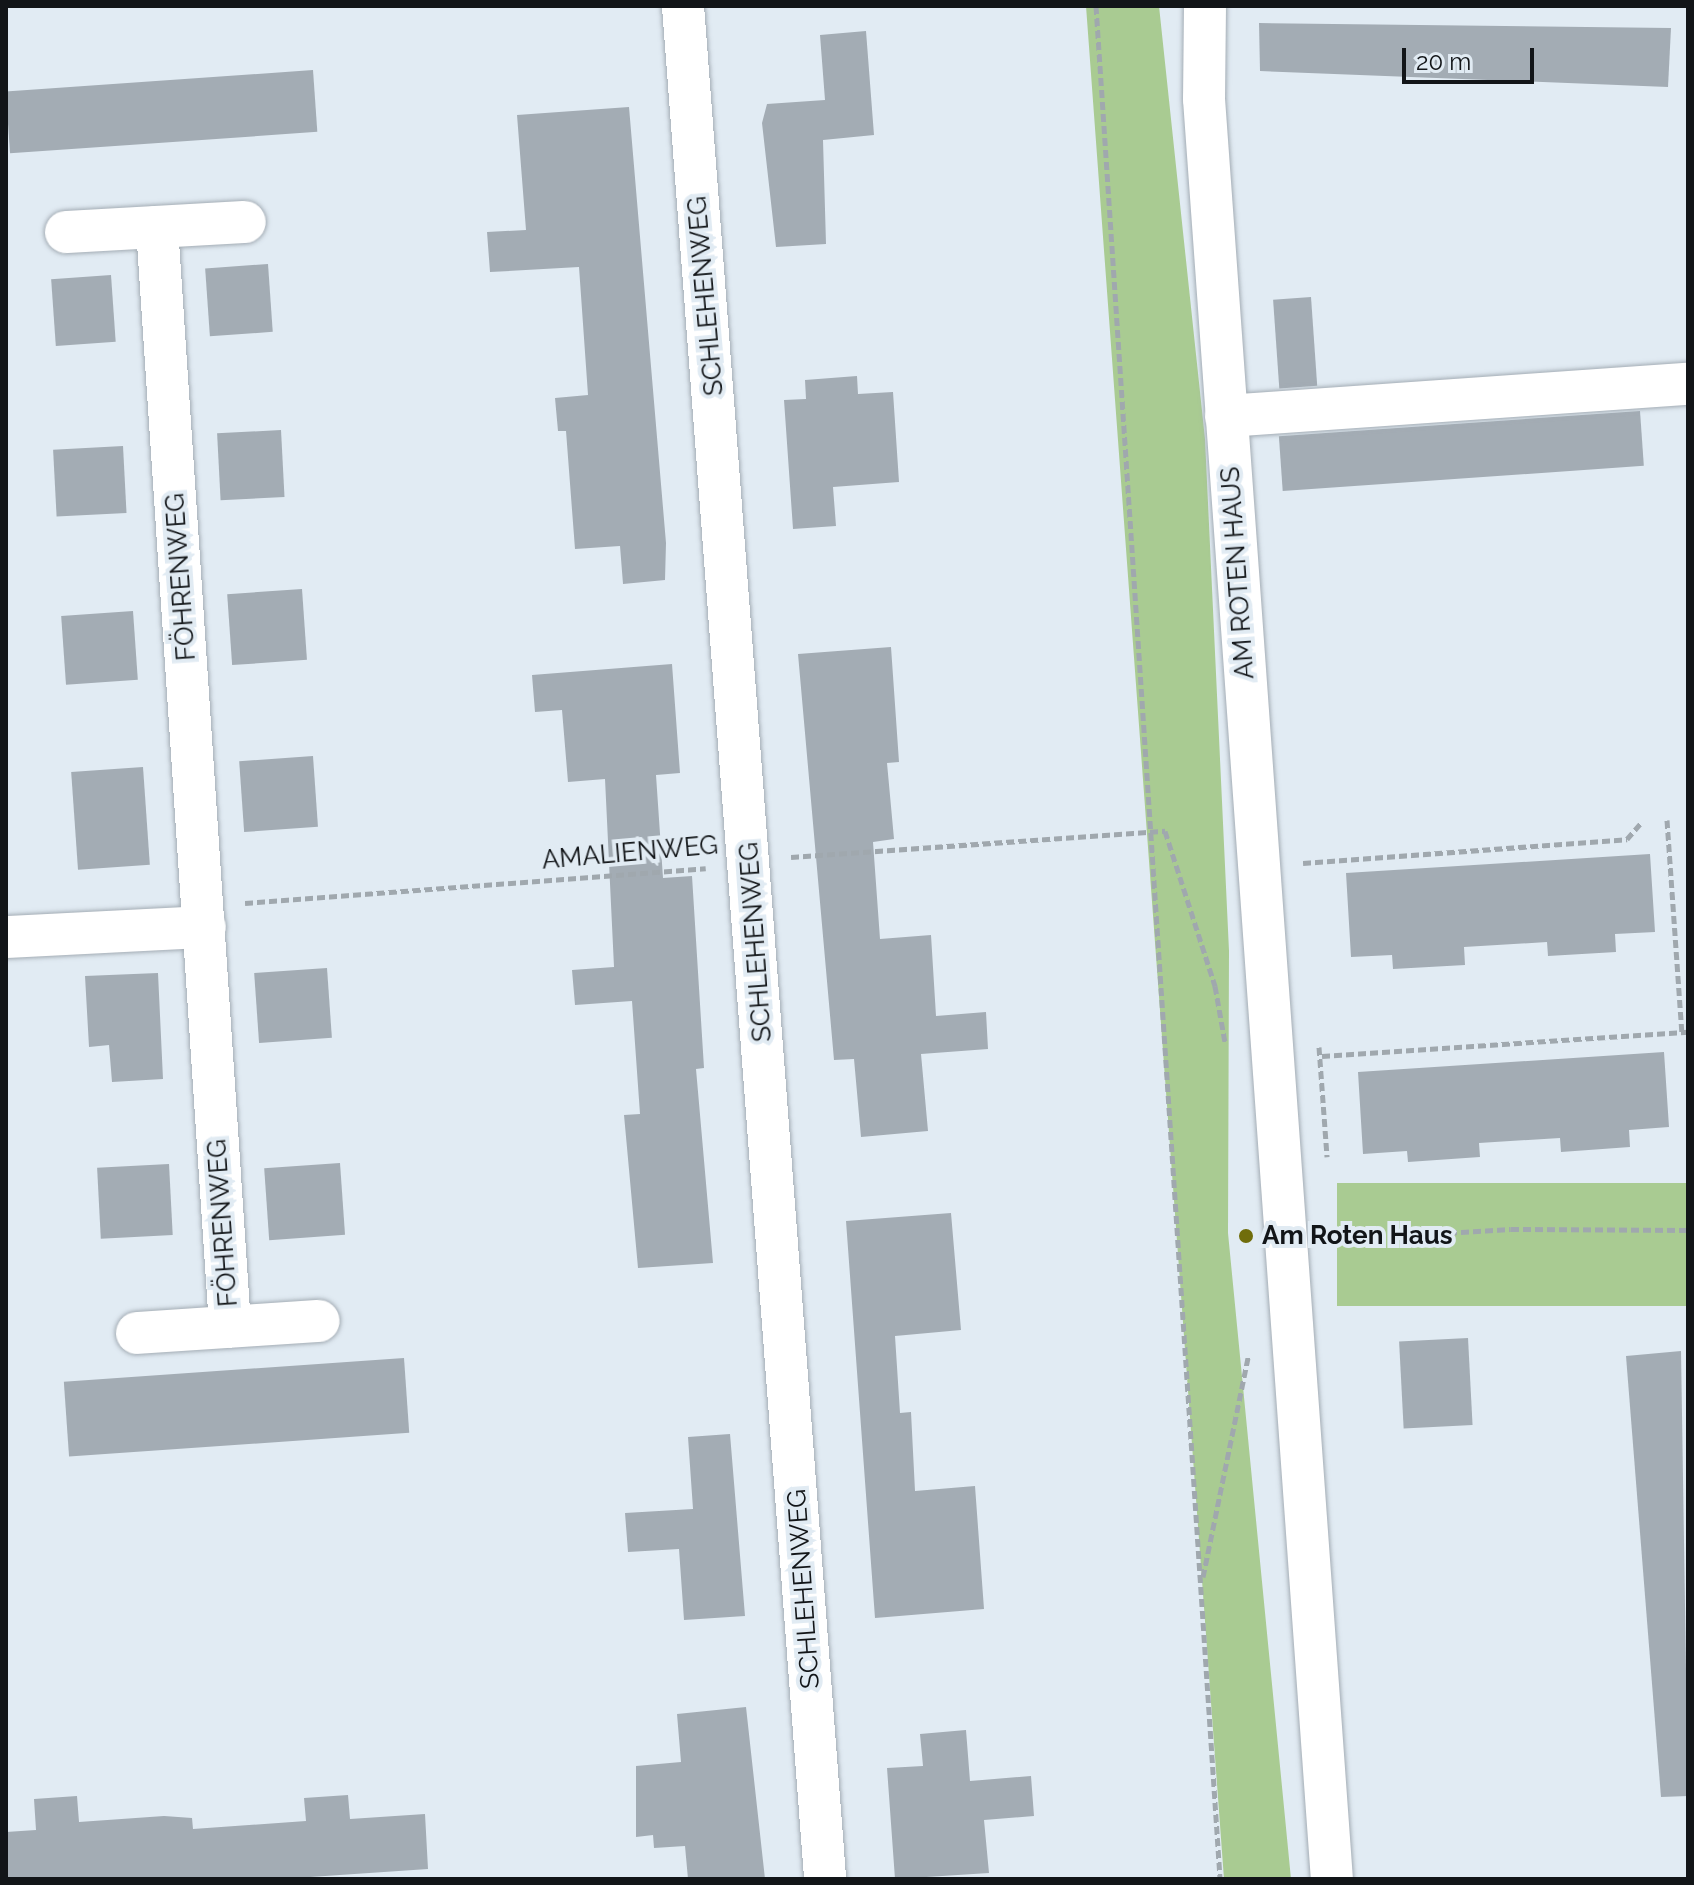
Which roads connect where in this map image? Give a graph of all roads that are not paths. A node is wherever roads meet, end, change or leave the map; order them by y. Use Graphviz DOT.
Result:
graph roads {
  1 [pos="683,6"];
  2 [pos="1205,6"];
  3 [pos="245,222"];
  4 [pos="157,227"];
  5 [pos="66,232"];
  6 [pos="1688,384"];
  7 [pos="1226,416"];
  8 [pos="204,916"];
  9 [pos="6,937"];
  10 [pos="319,1321"];
  11 [pos="230,1327"];
  12 [pos="137,1333"];
  13 [pos="825,1879"];
  14 [pos="1332,1879"];
  1 -- 13 [label="street, SCHLEHENWEG"];
  2 -- 7 [label="street, AM ROTEN HAUS"];
  3 -- 4 [label="street"];
  4 -- 5 [label="street"];
  4 -- 8 [label="street, FÖHRENWEG"];
  6 -- 7 [label="street"];
  7 -- 14 [label="street, AM ROTEN HAUS"];
  8 -- 9 [label="street"];
  8 -- 11 [label="street, FÖHRENWEG"];
  10 -- 11 [label="street, FÖHRENWEG"];
  11 -- 12 [label="street, FÖHRENWEG"];
}
